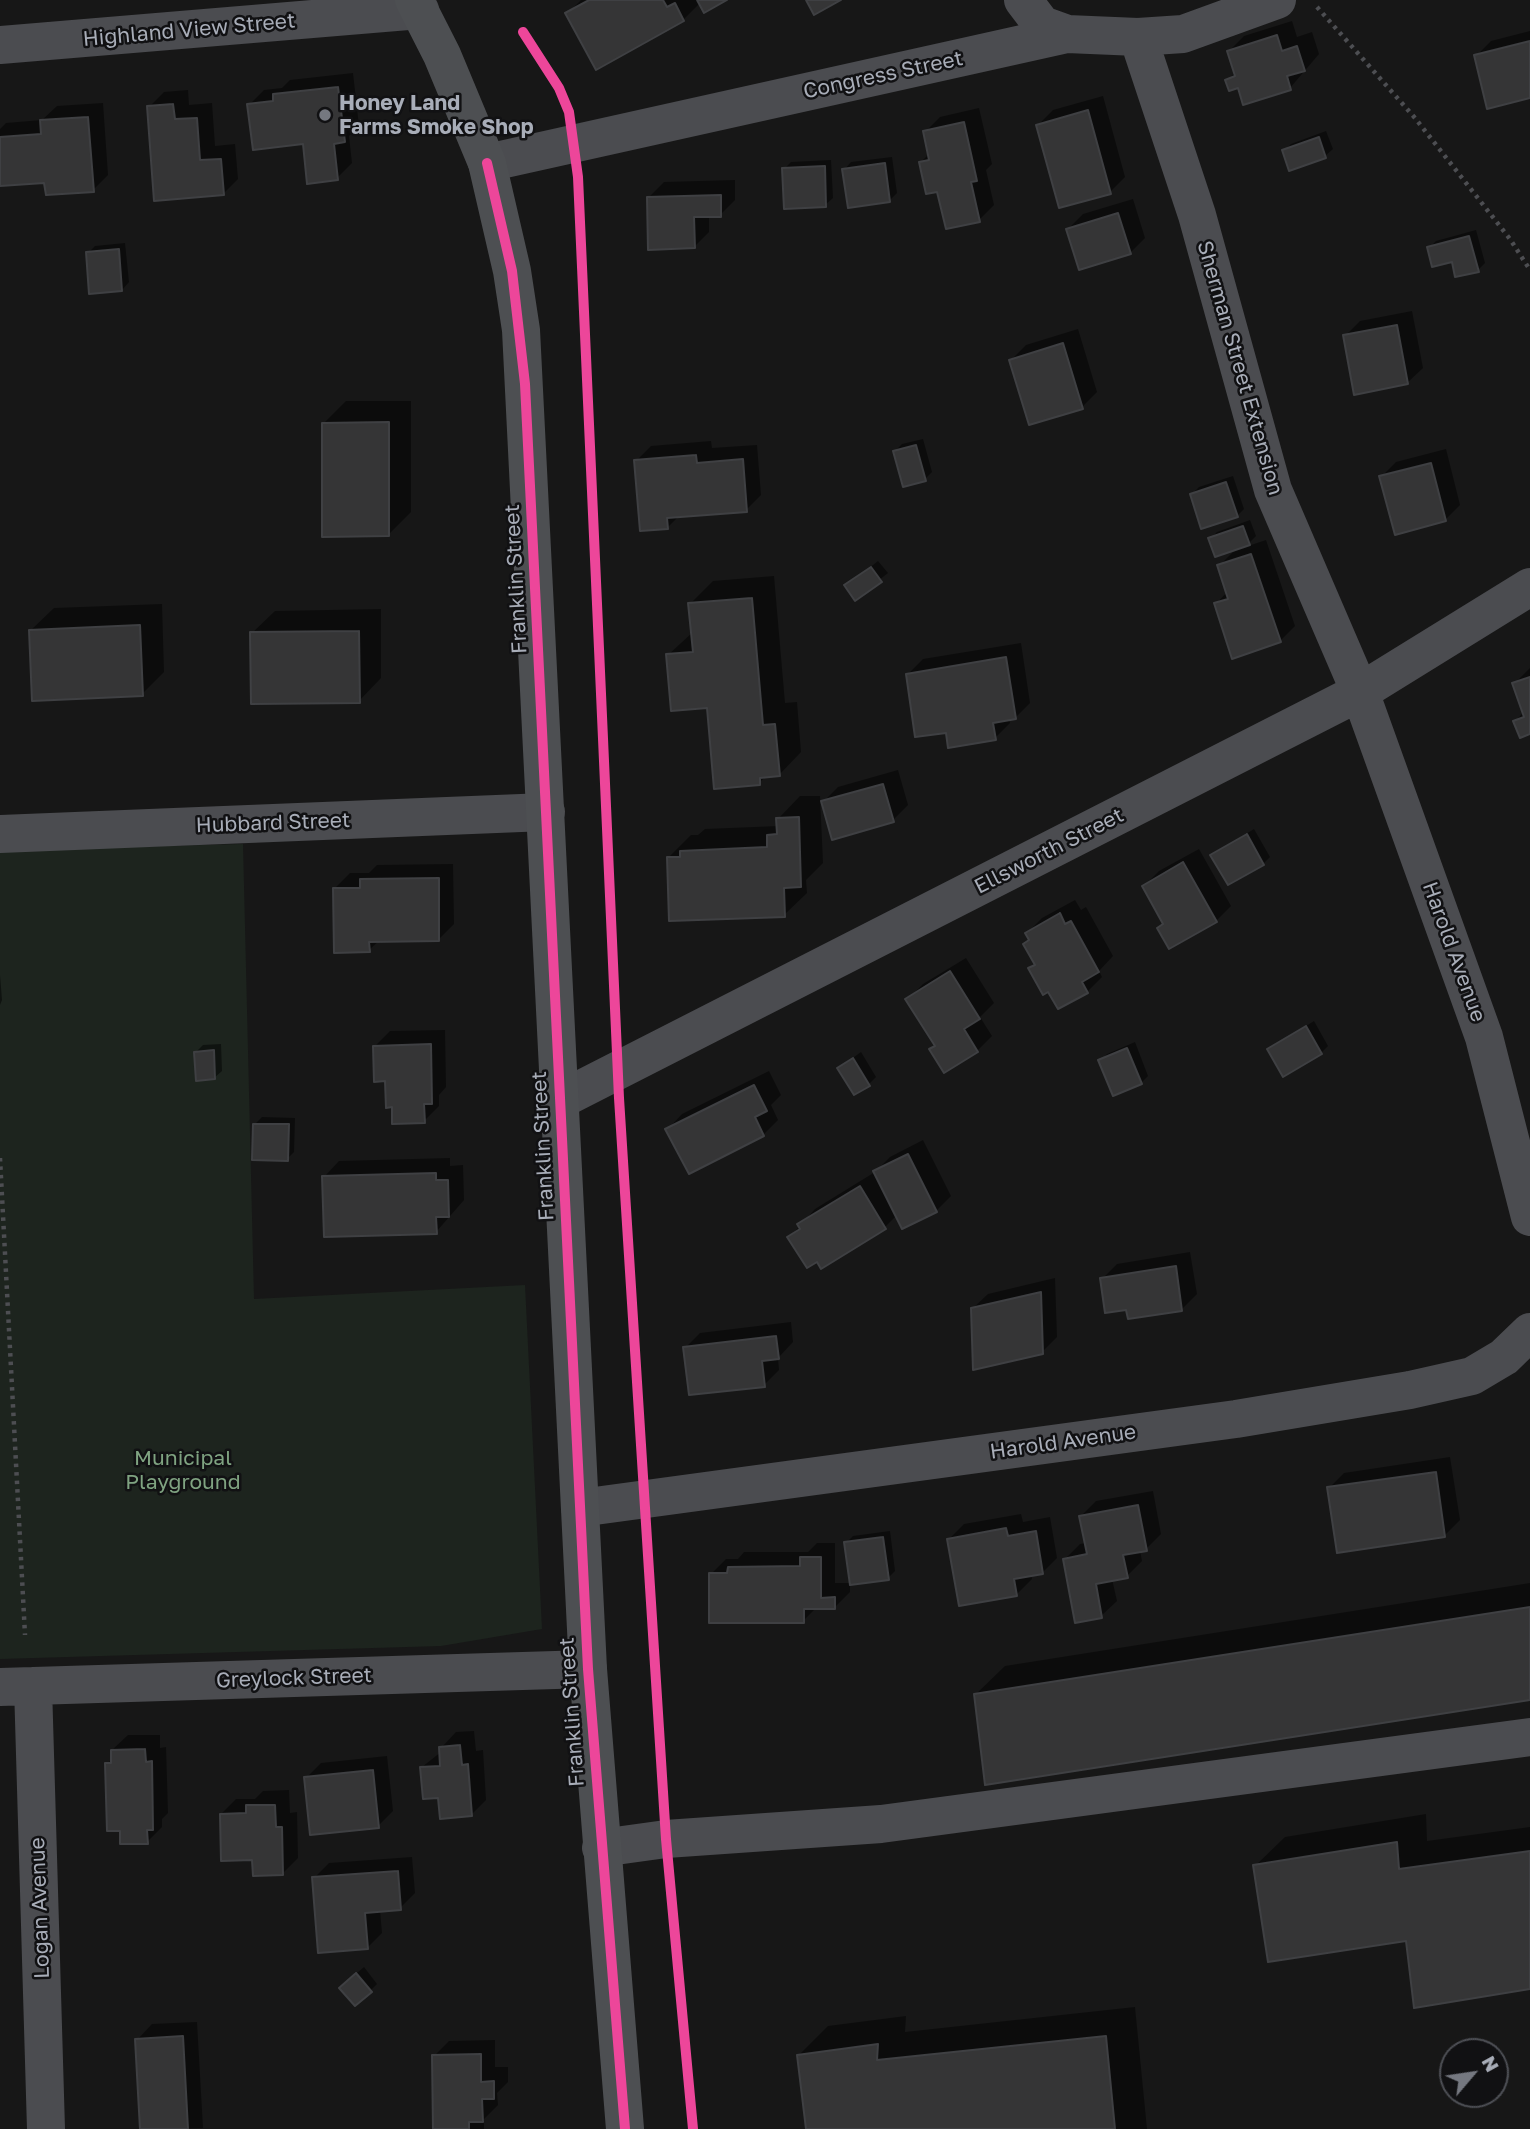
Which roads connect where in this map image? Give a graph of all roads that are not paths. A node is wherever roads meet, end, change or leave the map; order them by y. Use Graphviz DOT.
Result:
graph roads {
  1 [pos="1023,0"];
  2 [pos="1278,0"];
  3 [pos="417,5"];
  4 [pos="1067,34"];
  5 [pos="1138,37"];
  6 [pos="0,46"];
  7 [pos="487,163"];
  8 [pos="1530,587"];
  9 [pos="1360,692"];
  10 [pos="546,812"];
  11 [pos="0,834"];
  12 [pos="560,1100"];
  13 [pos="1530,1217"];
  14 [pos="1530,1332"];
  15 [pos="580,1508"];
  16 [pos="587,1669"];
  17 [pos="17,1687"];
  18 [pos="1530,1737"];
  19 [pos="601,1848"];
  20 [pos="46,2129"];
  21 [pos="625,2129"];
  1 -- 4 [label="street"];
  2 -- 5 [label="street, Congress Street"];
  3 -- 6 [label="street, Highland View Street"];
  3 -- 7 [label="main road, Franklin Street"];
  4 -- 5 [label="street, Congress Street"];
  4 -- 7 [label="street, Congress Street"];
  5 -- 9 [label="street, Sherman Street Extension"];
  7 -- 10 [label="main road, Franklin Street"];
  8 -- 9 [label="street, Ellsworth Street"];
  9 -- 12 [label="street, Ellsworth Street"];
  9 -- 13 [label="street, Harold Avenue"];
  10 -- 11 [label="street, Hubbard Street"];
  10 -- 12 [label="main road, Franklin Street"];
  12 -- 15 [label="main road, Franklin Street"];
  14 -- 15 [label="street, Harold Avenue"];
  15 -- 16 [label="main road, Franklin Street"];
  16 -- 17 [label="street, Greylock Street"];
  16 -- 19 [label="main road, Franklin Street"];
  17 -- 20 [label="street, Logan Avenue"];
  18 -- 19 [label="street"];
  19 -- 21 [label="main road, Franklin Street"];
}
